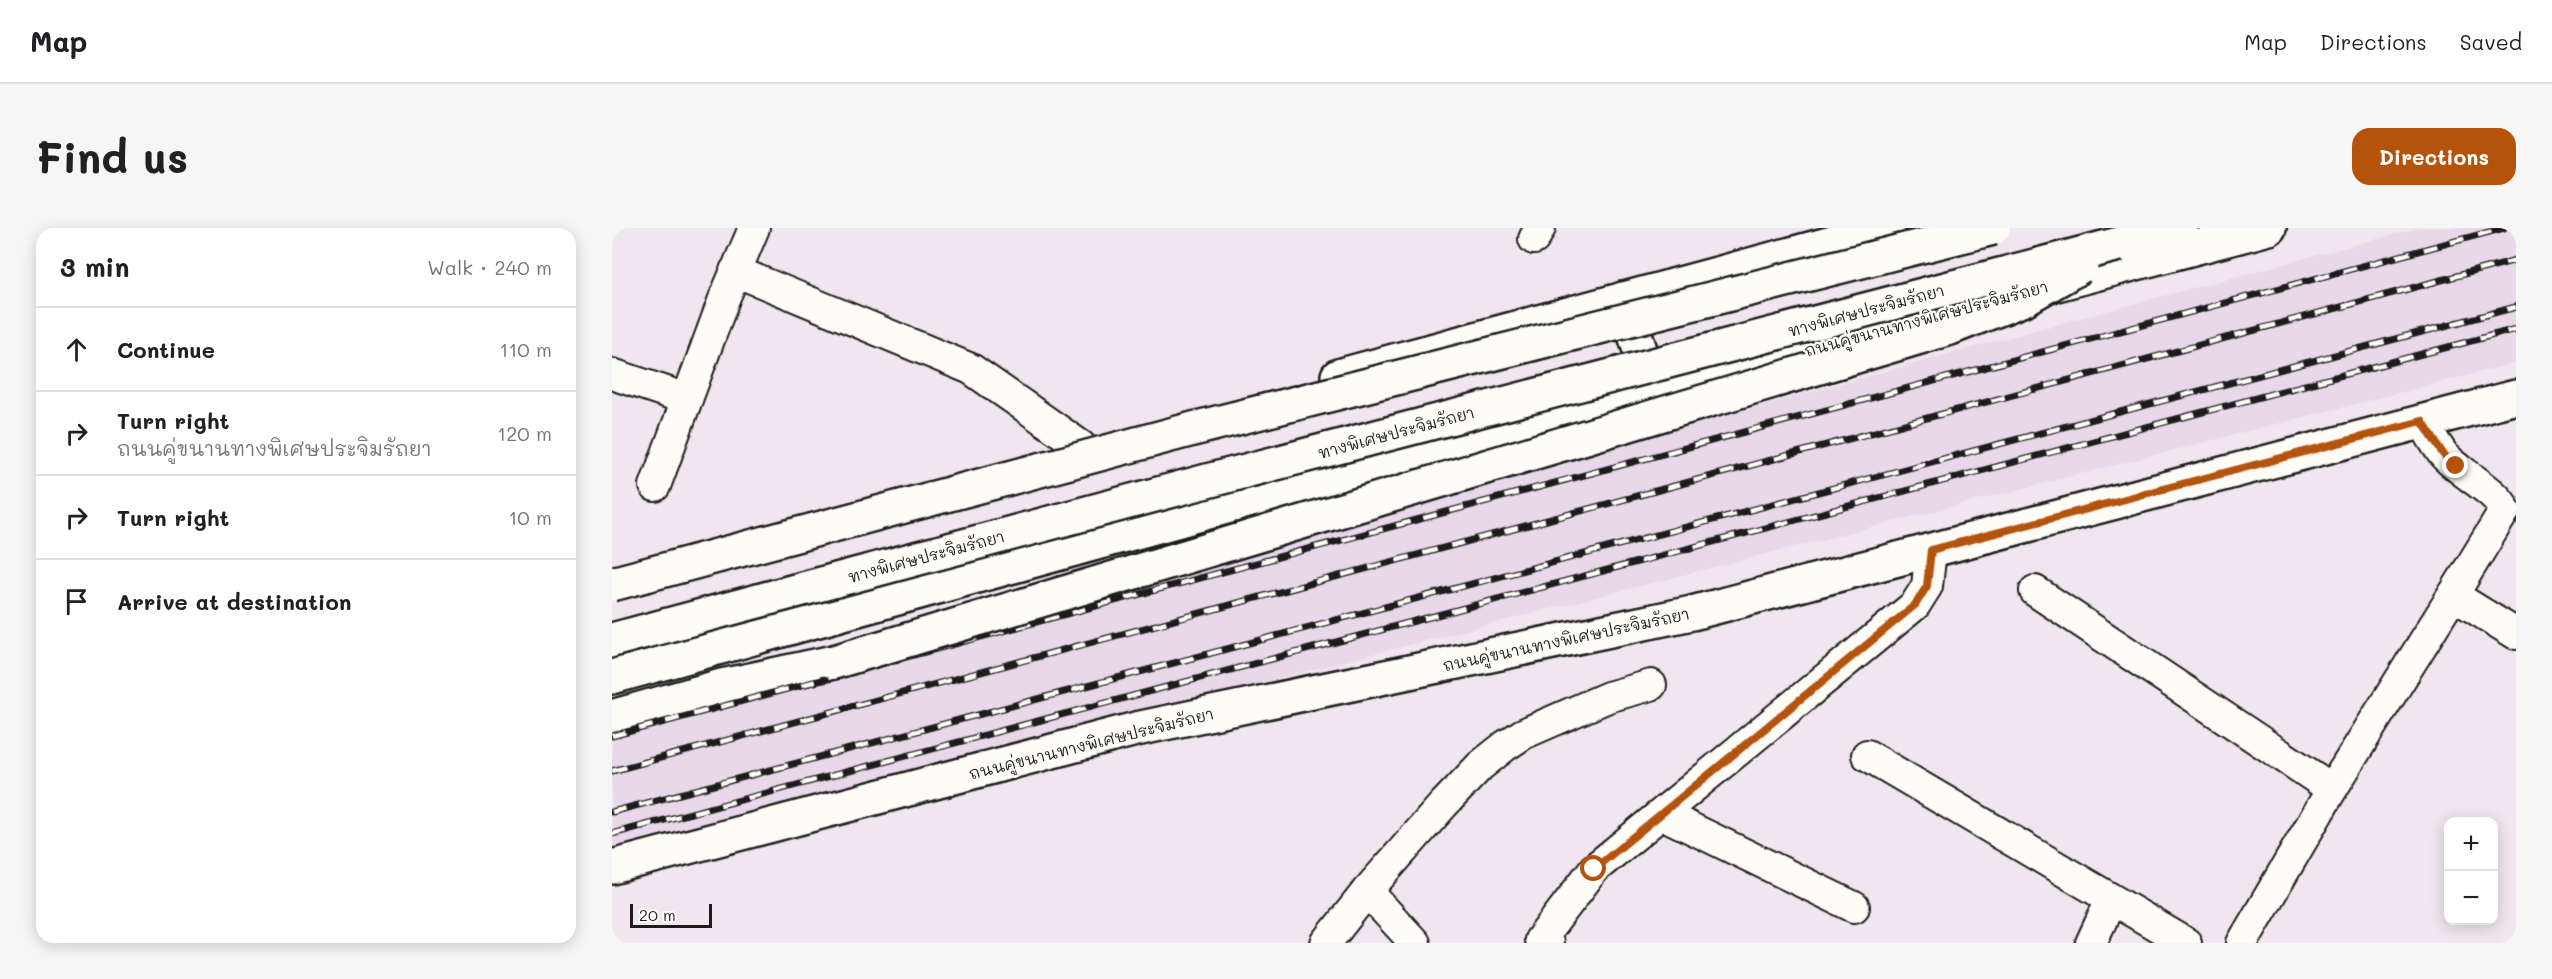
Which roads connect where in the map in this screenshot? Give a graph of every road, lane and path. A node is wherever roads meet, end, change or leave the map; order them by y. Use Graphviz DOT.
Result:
graph roads {
  1 [pos="754,228"];
  2 [pos="1888,228"];
  3 [pos="1993,228"];
  4 [pos="2181,228"];
  5 [pos="2269,228"];
  6 [pos="2119,244"];
  7 [pos="735,271"];
  8 [pos="1623,299"];
  9 [pos="612,374"];
  10 [pos="1653,389"];
  11 [pos="2516,397"];
  12 [pos="687,399"];
  13 [pos="2422,421"];
  14 [pos="1082,446"];
  15 [pos="655,486"];
  16 [pos="1931,550"];
  17 [pos="612,572"];
  18 [pos="612,584"];
  19 [pos="2035,591"];
  20 [pos="2453,595"];
  21 [pos="2516,634"];
  22 [pos="612,640"];
  23 [pos="612,677"];
  24 [pos="1651,685"];
  25 [pos="612,717"];
  26 [pos="1867,755"];
  27 [pos="2332,789"];
  28 [pos="1662,814"];
  29 [pos="612,867"];
  30 [pos="1367,891"];
  31 [pos="2111,900"];
  32 [pos="1854,907"];
  33 [pos="1326,943"];
  34 [pos="1415,943"];
  35 [pos="1548,943"];
  36 [pos="2091,943"];
  37 [pos="2186,943"];
  38 [pos="2242,943"];
  1 -- 7 [label="street"];
  2 -- 8 [label="main road"];
  3 -- 18 [label="main road, bridge"];
  4 -- 6 [label="main road, ทางพิเศษประจิมรัถยา"];
  5 -- 10 [label="main road, ถนนคู่ขนานทางพิเศษประจิมรัถยา"];
  6 -- 22 [label="main road, ทางพิเศษประจิมรัถยา, bridge"];
  6 -- 25 [label="main road, bridge"];
  7 -- 12 [label="street"];
  7 -- 14 [label="street"];
  8 -- 10 [label="main road"];
  8 -- 14 [label="main road"];
  9 -- 12 [label="street"];
  10 -- 23 [label="main road, ถนนคู่ขนานทางพิเศษประจิมรัถยา"];
  11 -- 13 [label="main road, ถนนคู่ขนานทางพิเศษประจิมรัถยา"];
  12 -- 15 [label="street"];
  13 -- 16 [label="main road, ถนนคู่ขนานทางพิเศษประจิมรัถยา"];
  13 -- 20 [label="street"];
  14 -- 17 [label="main road"];
  16 -- 28 [label="street"];
  16 -- 29 [label="main road, ถนนคู่ขนานทางพิเศษประจิมรัถยา"];
  19 -- 27 [label="street"];
  20 -- 21 [label="street"];
  20 -- 27 [label="street"];
  24 -- 30 [label="street"];
  26 -- 31 [label="street"];
  27 -- 38 [label="street"];
  28 -- 32 [label="street"];
  28 -- 35 [label="street"];
  30 -- 33 [label="street"];
  30 -- 34 [label="street"];
  31 -- 36 [label="street"];
  31 -- 37 [label="street"];
}
